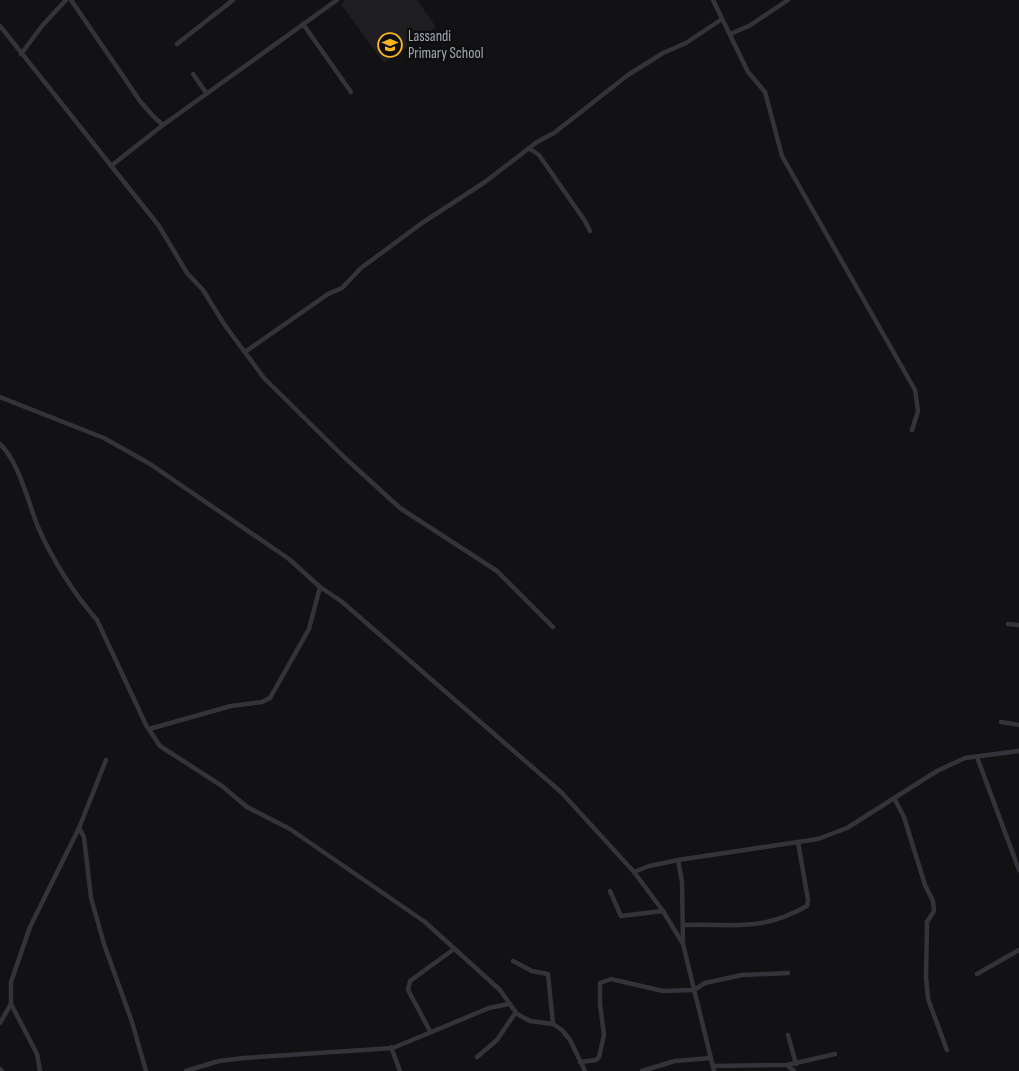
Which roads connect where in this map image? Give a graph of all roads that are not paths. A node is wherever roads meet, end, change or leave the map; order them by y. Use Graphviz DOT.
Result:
graph roads {
  1 [pos="66,0"];
  2 [pos="71,0"];
  3 [pos="233,0"];
  4 [pos="337,0"];
  5 [pos="713,0"];
  6 [pos="788,0"];
  7 [pos="722,19"];
  8 [pos="303,24"];
  9 [pos="0,26"];
  10 [pos="730,34"];
  11 [pos="177,44"];
  12 [pos="21,54"];
  13 [pos="193,74"];
  14 [pos="350,92"];
  15 [pos="207,94"];
  16 [pos="163,125"];
  17 [pos="529,148"];
  18 [pos="111,166"];
  19 [pos="590,231"];
  20 [pos="245,352"];
  21 [pos="0,398"];
  22 [pos="912,430"];
  23 [pos="0,444"];
  24 [pos="320,587"];
  25 [pos="1008,624"];
  26 [pos="1019,625"];
  27 [pos="554,627"];
  28 [pos="1001,722"];
  29 [pos="1019,725"];
  30 [pos="149,729"];
  31 [pos="1019,751"];
  32 [pos="977,757"];
  33 [pos="106,760"];
  34 [pos="894,800"];
  35 [pos="79,828"];
  36 [pos="798,842"];
  37 [pos="678,860"];
  38 [pos="1019,870"];
  39 [pos="634,872"];
  40 [pos="610,891"];
  41 [pos="663,911"];
  42 [pos="684,925"];
  43 [pos="683,944"];
  44 [pos="454,949"];
  45 [pos="1019,950"];
  46 [pos="512,961"];
  47 [pos="788,973"];
  48 [pos="977,974"];
  49 [pos="694,990"];
  50 [pos="11,1004"];
  51 [pos="509,1004"];
  52 [pos="516,1012"];
  53 [pos="0,1023"];
  54 [pos="553,1024"];
  55 [pos="430,1031"];
  56 [pos="788,1035"];
  57 [pos="391,1047"];
  58 [pos="947,1050"];
  59 [pos="835,1054"];
  60 [pos="476,1057"];
  61 [pos="711,1058"];
  62 [pos="580,1062"];
  63 [pos="796,1064"];
  64 [pos="787,1066"];
  65 [pos="714,1068"];
  66 [pos="40,1071"];
  67 [pos="146,1071"];
  68 [pos="186,1071"];
  69 [pos="400,1071"];
  70 [pos="585,1071"];
  71 [pos="642,1071"];
  72 [pos="794,1071"];
  1 -- 12 [label="street"];
  2 -- 16 [label="street"];
  3 -- 11 [label="street"];
  4 -- 8 [label="street"];
  5 -- 7 [label="street"];
  6 -- 10 [label="street"];
  7 -- 10 [label="street"];
  7 -- 17 [label="street"];
  8 -- 14 [label="street"];
  8 -- 15 [label="street"];
  9 -- 12 [label="street"];
  10 -- 22 [label="street"];
  12 -- 18 [label="street"];
  13 -- 15 [label="street"];
  15 -- 16 [label="street"];
  16 -- 18 [label="street"];
  17 -- 19 [label="street"];
  17 -- 20 [label="street"];
  18 -- 20 [label="street"];
  20 -- 27 [label="street"];
  21 -- 24 [label="street"];
  23 -- 30 [label="street"];
  24 -- 30 [label="street"];
  24 -- 39 [label="street"];
  25 -- 26 [label="street"];
  28 -- 29 [label="street"];
  30 -- 44 [label="street"];
  31 -- 32 [label="street"];
  32 -- 34 [label="street"];
  32 -- 38 [label="street"];
  33 -- 35 [label="street"];
  34 -- 36 [label="street"];
  34 -- 58 [label="street"];
  35 -- 50 [label="street"];
  35 -- 67 [label="street"];
  36 -- 37 [label="street"];
  36 -- 42 [label="street"];
  37 -- 39 [label="street"];
  37 -- 42 [label="street"];
  39 -- 41 [label="street"];
  40 -- 41 [label="street"];
  41 -- 43 [label="street"];
  42 -- 43 [label="street"];
  43 -- 49 [label="street"];
  44 -- 51 [label="street"];
  44 -- 55 [label="street"];
  45 -- 48 [label="street"];
  46 -- 54 [label="street"];
  47 -- 49 [label="street"];
  49 -- 61 [label="street"];
  49 -- 62 [label="street"];
  50 -- 53 [label="street"];
  50 -- 66 [label="street"];
  51 -- 52 [label="street"];
  51 -- 55 [label="street"];
  52 -- 54 [label="street"];
  52 -- 60 [label="street"];
  54 -- 62 [label="street"];
  55 -- 57 [label="street"];
  56 -- 63 [label="street"];
  57 -- 68 [label="street"];
  57 -- 69 [label="street"];
  59 -- 63 [label="street"];
  61 -- 65 [label="street"];
  61 -- 71 [label="street"];
  62 -- 70 [label="street"];
  63 -- 64 [label="street"];
  64 -- 65 [label="street"];
  64 -- 72 [label="street"];
}
